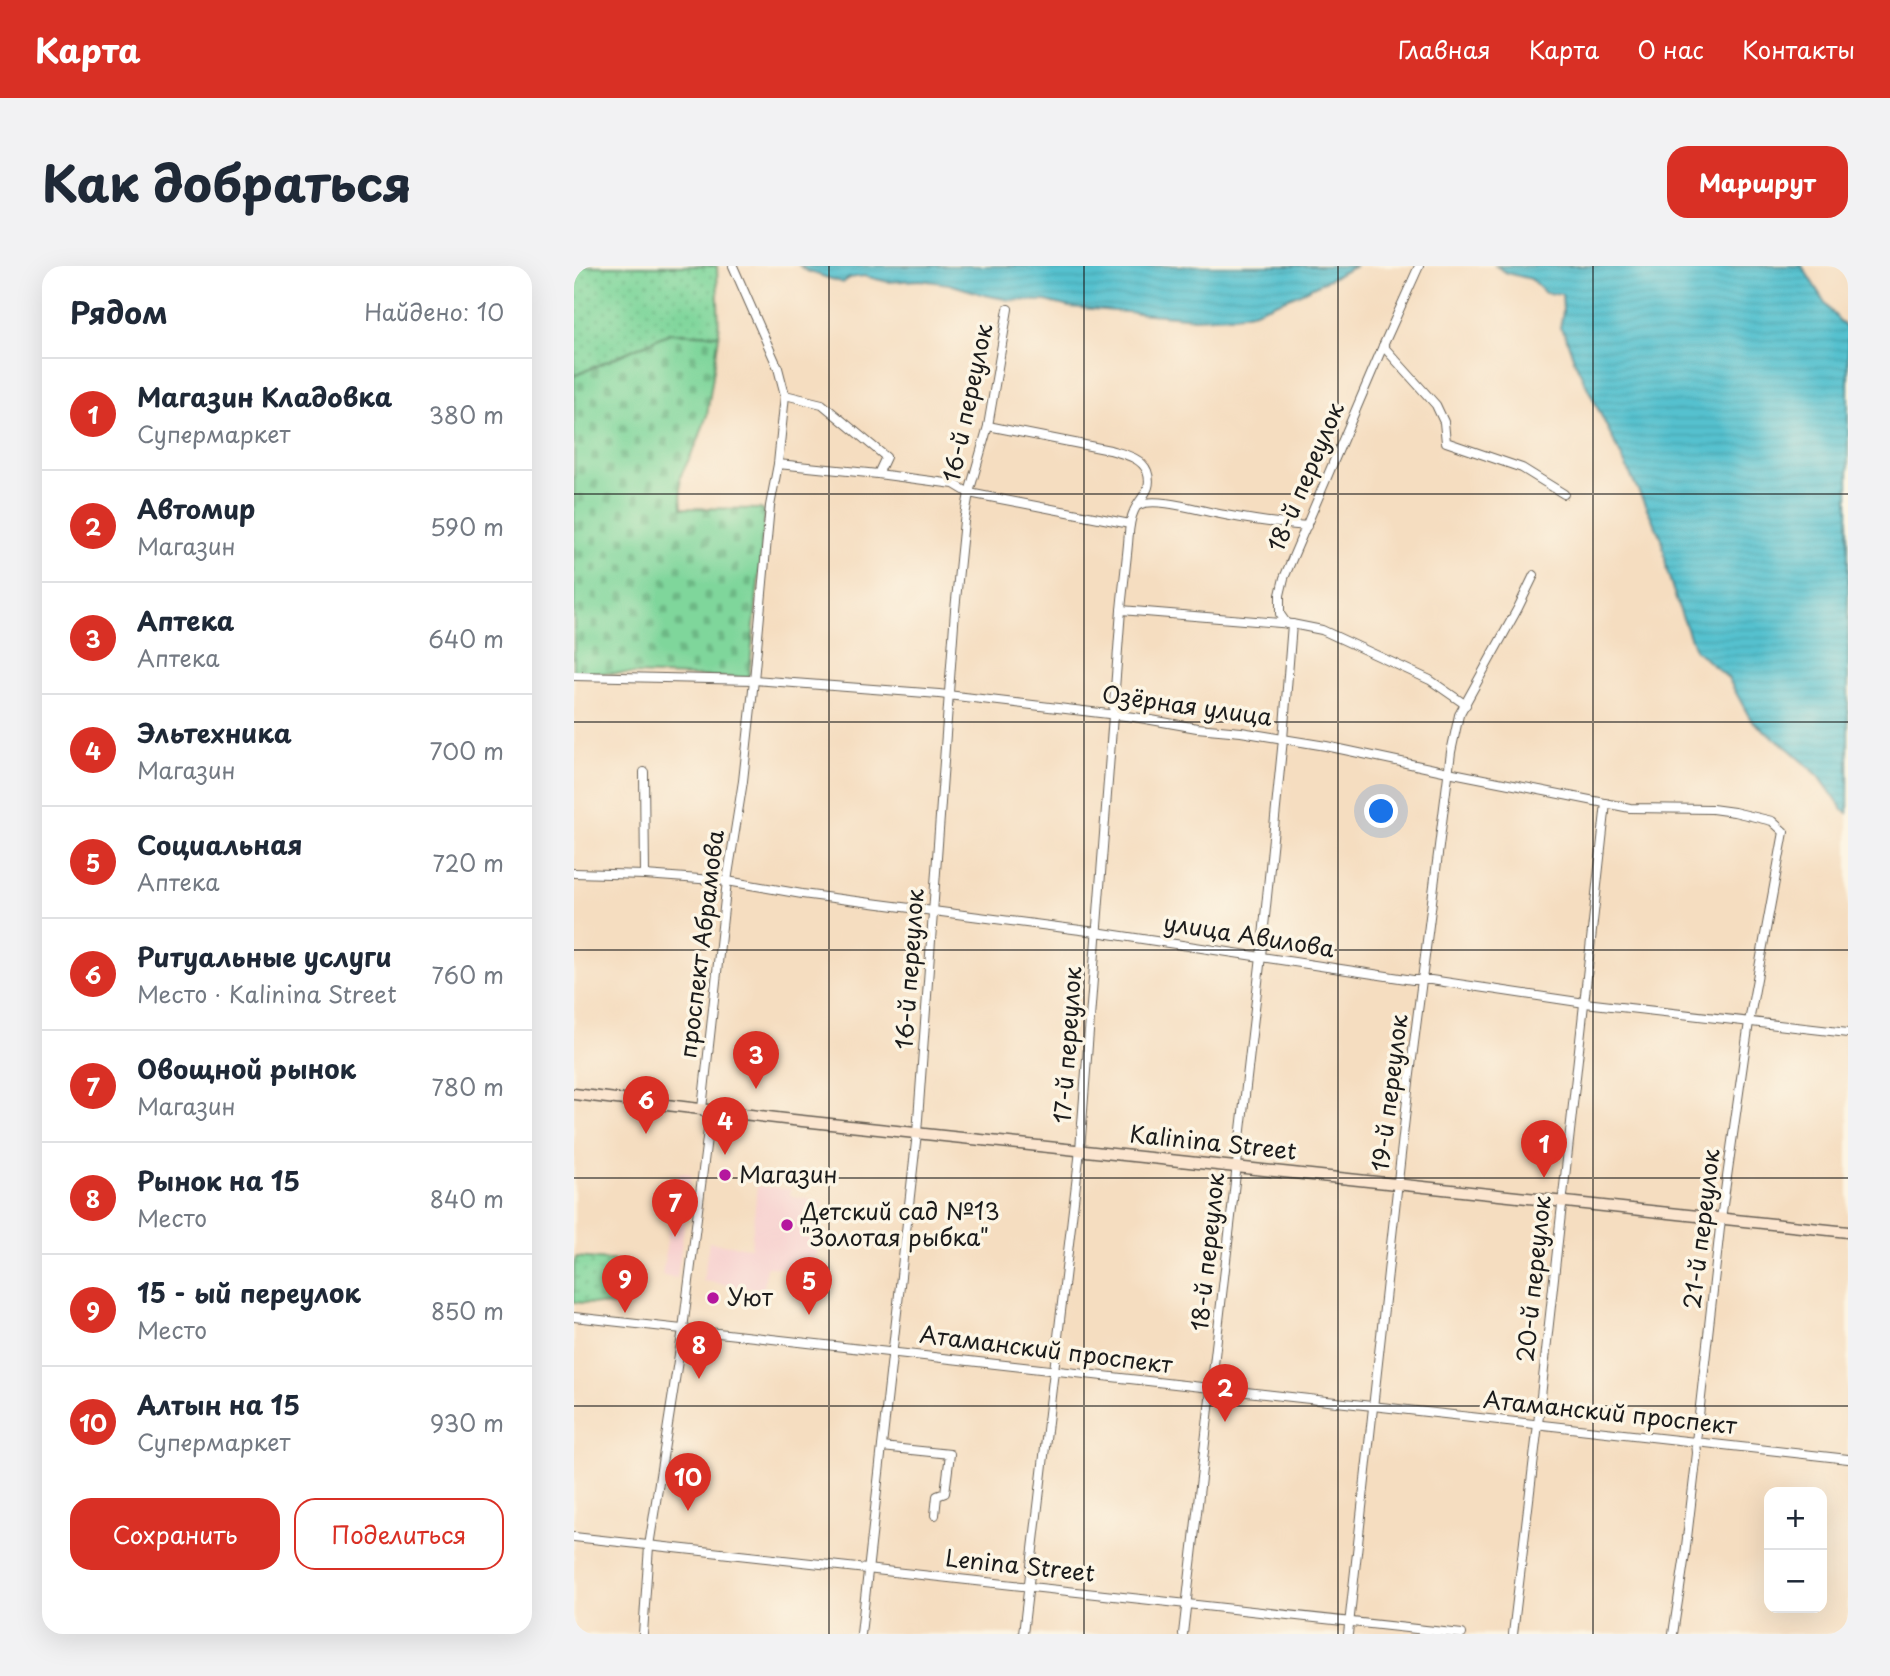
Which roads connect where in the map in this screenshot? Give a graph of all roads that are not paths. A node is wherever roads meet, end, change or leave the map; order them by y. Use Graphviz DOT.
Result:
graph roads {
  1 [pos="733,266"];
  2 [pos="1419,266"];
  3 [pos="1008,309"];
  4 [pos="1383,346"];
  5 [pos="785,395"];
  6 [pos="988,426"];
  7 [pos="778,464"];
  8 [pos="878,474"];
  9 [pos="969,493"];
  10 [pos="1564,495"];
  11 [pos="1134,510"];
  12 [pos="1130,524"];
  13 [pos="1307,526"];
  14 [pos="1534,575"];
  15 [pos="1121,610"];
  16 [pos="1290,624"];
  17 [pos="574,676"];
  18 [pos="754,680"];
  19 [pos="949,695"];
  20 [pos="1466,705"];
  21 [pos="1114,714"];
  22 [pos="1283,739"];
  23 [pos="644,772"];
  24 [pos="1448,772"];
  25 [pos="1606,803"];
  26 [pos="1784,832"];
  27 [pos="574,873"];
  28 [pos="645,874"];
  29 [pos="727,881"];
  30 [pos="933,910"];
  31 [pos="1097,932"];
  32 [pos="1261,956"];
  33 [pos="1422,980"];
  34 [pos="1584,1003"];
  35 [pos="1749,1022"];
  36 [pos="1848,1032"];
  37 [pos="574,1094"];
  38 [pos="702,1109"];
  39 [pos="917,1133"];
  40 [pos="1080,1150"];
  41 [pos="1237,1167"];
  42 [pos="1399,1184"];
  43 [pos="1562,1202"];
  44 [pos="1721,1219"];
  45 [pos="1848,1232"];
  46 [pos="574,1317"];
  47 [pos="682,1329"];
  48 [pos="891,1352"];
  49 [pos="1054,1370"];
  50 [pos="1212,1389"];
  51 [pos="1375,1406"];
  52 [pos="1538,1424"];
  53 [pos="1696,1442"];
  54 [pos="882,1447"];
  55 [pos="1848,1459"];
  56 [pos="935,1515"];
  57 [pos="574,1537"];
  58 [pos="649,1546"];
  59 [pos="868,1568"];
  60 [pos="1027,1586"];
  61 [pos="1186,1604"];
  62 [pos="1350,1622"];
  63 [pos="643,1634"];
  64 [pos="861,1634"];
  65 [pos="1023,1634"];
  66 [pos="1184,1634"];
  67 [pos="1348,1634"];
  68 [pos="1462,1634"];
  69 [pos="1513,1634"];
  70 [pos="1673,1634"];
  1 -- 5 [label="street, проспект Абрамова"];
  2 -- 4 [label="street, 18-й переулок"];
  3 -- 6 [label="street, 16-й переулок"];
  4 -- 10 [label="street"];
  4 -- 13 [label="street, 18-й переулок"];
  5 -- 7 [label="street, проспект Абрамова"];
  5 -- 8 [label="street"];
  6 -- 9 [label="street, 16-й переулок"];
  6 -- 11 [label="street, 17-й переулок"];
  7 -- 8 [label="street"];
  7 -- 18 [label="street, проспект Абрамова"];
  8 -- 9 [label="street"];
  9 -- 12 [label="street"];
  9 -- 19 [label="street, 16-й переулок"];
  11 -- 12 [label="street, 17-й переулок"];
  11 -- 13 [label="street"];
  12 -- 15 [label="street, 17-й переулок"];
  13 -- 16 [label="street, 18-й переулок"];
  14 -- 20 [label="street, 19-й переулок"];
  15 -- 16 [label="street"];
  15 -- 21 [label="street, 17-й переулок"];
  16 -- 20 [label="street"];
  16 -- 22 [label="street, 18-й переулок"];
  17 -- 18 [label="street, Озёрная улица"];
  18 -- 19 [label="street, Озёрная улица"];
  18 -- 29 [label="street, проспект Абрамова"];
  19 -- 21 [label="street, Озёрная улица"];
  19 -- 30 [label="street, 16-й переулок"];
  20 -- 24 [label="street, 19-й переулок"];
  21 -- 22 [label="street, Озёрная улица"];
  21 -- 31 [label="street, 17-й переулок"];
  22 -- 24 [label="street, Озёрная улица"];
  22 -- 32 [label="street, 18-й переулок"];
  23 -- 28 [label="street"];
  24 -- 25 [label="street, Озёрная улица"];
  24 -- 33 [label="street, 19-й переулок"];
  25 -- 26 [label="street, Озёрная улица"];
  25 -- 34 [label="street, 20-й переулок"];
  26 -- 35 [label="street, 21-й переулок"];
  27 -- 28 [label="street, улица Авилова"];
  28 -- 29 [label="street, улица Авилова"];
  29 -- 30 [label="street, улица Авилова"];
  29 -- 38 [label="street, проспект Абрамова"];
  30 -- 31 [label="street, улица Авилова"];
  30 -- 39 [label="street, 16-й переулок"];
  31 -- 32 [label="street, улица Авилова"];
  31 -- 40 [label="street, 17-й переулок"];
  32 -- 33 [label="street, улица Авилова"];
  32 -- 41 [label="street, 18-й переулок"];
  33 -- 34 [label="street, улица Авилова"];
  33 -- 42 [label="street, 19-й переулок"];
  34 -- 35 [label="street, улица Авилова"];
  34 -- 43 [label="street, 20-й переулок"];
  35 -- 36 [label="street, улица Авилова"];
  35 -- 44 [label="street, 21-й переулок"];
  37 -- 38 [label="main road, Kalinina Street"];
  38 -- 39 [label="main road, Kalinina Street"];
  38 -- 47 [label="street, проспект Абрамова"];
  39 -- 40 [label="main road, Kalinina Street"];
  39 -- 48 [label="street, 16-й переулок"];
  40 -- 41 [label="main road, Kalinina Street"];
  40 -- 49 [label="street, 17-й переулок"];
  41 -- 42 [label="main road, Kalinina Street"];
  41 -- 50 [label="street, 18-й переулок"];
  42 -- 43 [label="main road, Kalinina Street"];
  42 -- 51 [label="street, 19-й переулок"];
  43 -- 44 [label="main road, Kalinina Street"];
  43 -- 52 [label="street, 20-й переулок"];
  44 -- 45 [label="main road, Kalinina Street"];
  44 -- 53 [label="street, 21-й переулок"];
  46 -- 47 [label="street, Атаманский проспект"];
  47 -- 48 [label="street, Атаманский проспект"];
  47 -- 58 [label="street, проспект Абрамова"];
  48 -- 49 [label="street, Атаманский проспект"];
  48 -- 54 [label="street, 16-й переулок"];
  49 -- 50 [label="street, Атаманский проспект"];
  49 -- 60 [label="street, 17-й переулок"];
  50 -- 51 [label="street, Атаманский проспект"];
  50 -- 61 [label="street, 18-й переулок"];
  51 -- 52 [label="street, Атаманский проспект"];
  51 -- 62 [label="street, 19-й переулок"];
  52 -- 53 [label="street, Атаманский проспект"];
  52 -- 69 [label="street, 20-й переулок"];
  53 -- 55 [label="street, Атаманский проспект"];
  53 -- 70 [label="street, 21-й переулок"];
  54 -- 56 [label="street"];
  54 -- 59 [label="street, 16-й переулок"];
  57 -- 58 [label="street, Lenina Street"];
  58 -- 59 [label="street, Lenina Street"];
  58 -- 63 [label="street, проспект Абрамова"];
  59 -- 60 [label="street, Lenina Street"];
  59 -- 64 [label="street, 16-й переулок"];
  60 -- 61 [label="street, Lenina Street"];
  60 -- 65 [label="street, 17-й переулок"];
  61 -- 62 [label="street, Lenina Street"];
  61 -- 66 [label="street, 18-й переулок"];
  62 -- 67 [label="street, 19-й переулок"];
  62 -- 68 [label="street, Lenina Street"];
}
